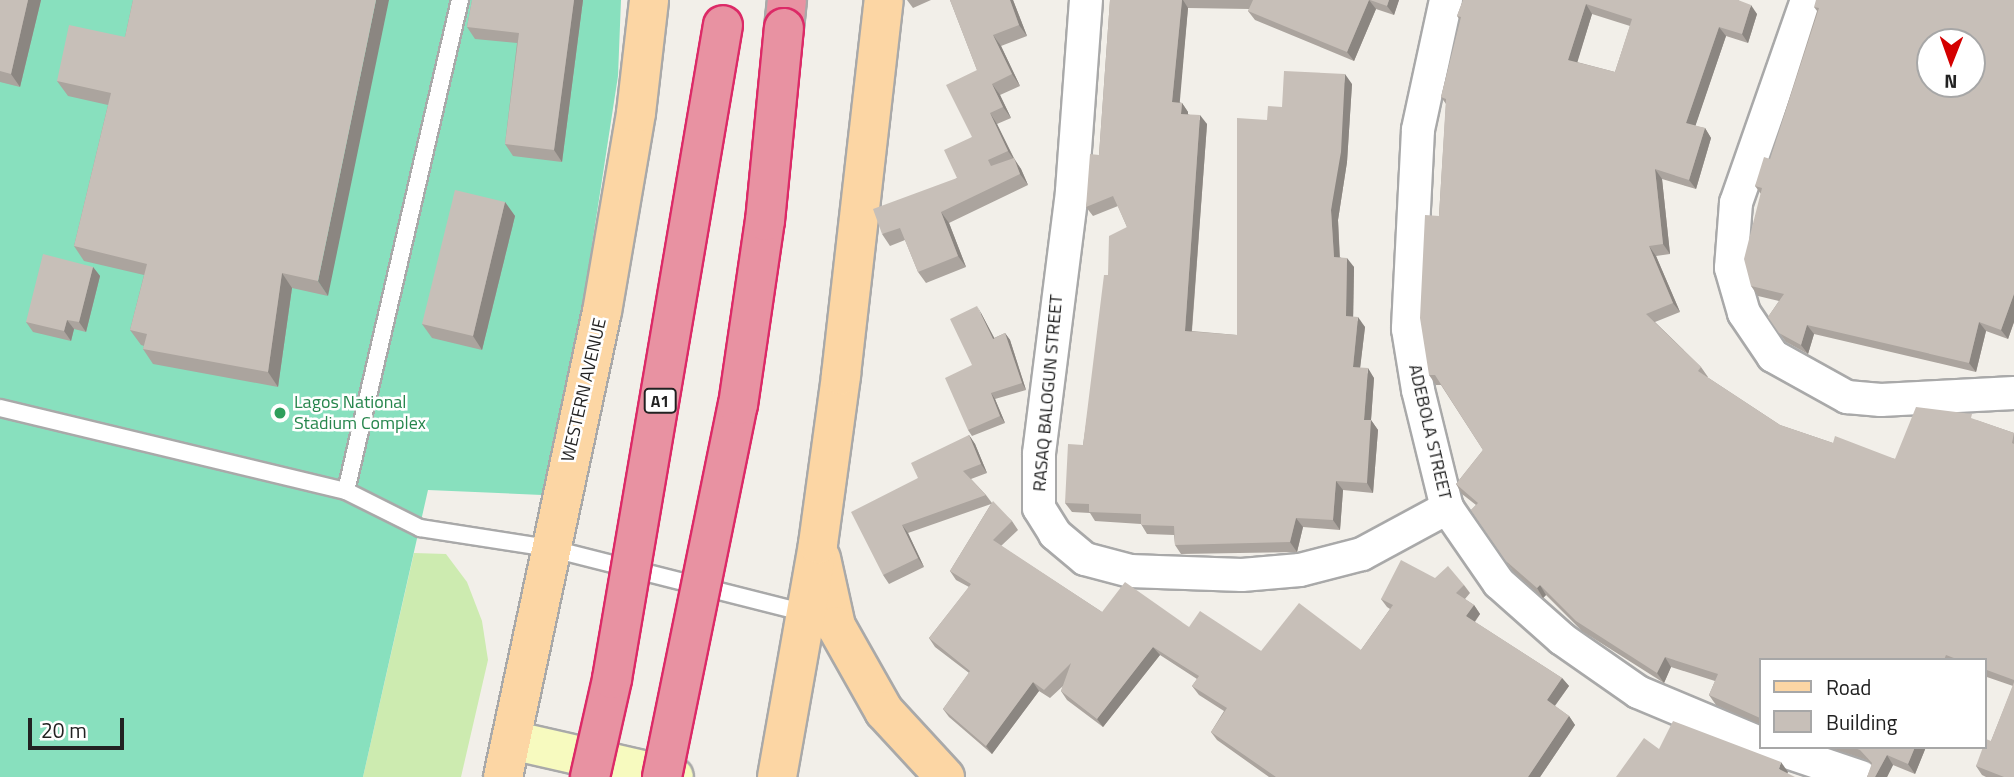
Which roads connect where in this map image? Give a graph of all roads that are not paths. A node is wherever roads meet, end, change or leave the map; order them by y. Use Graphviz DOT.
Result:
graph roads {
  1 [pos="460,0"];
  2 [pos="649,0"];
  3 [pos="884,0"];
  4 [pos="1086,0"];
  5 [pos="1446,0"];
  6 [pos="1807,0"];
  7 [pos="724,12"];
  8 [pos="785,14"];
  9 [pos="2014,393"];
  10 [pos="0,408"];
  11 [pos="346,491"];
  12 [pos="1447,508"];
  13 [pos="818,544"];
  14 [pos="549,548"];
  15 [pos="805,613"];
  16 [pos="511,740"];
  17 [pos="1758,742"];
  18 [pos="1778,749"];
  19 [pos="503,777"];
  20 [pos="590,777"];
  21 [pos="662,777"];
  22 [pos="674,777"];
  23 [pos="777,777"];
  24 [pos="945,777"];
  25 [pos="1861,777"];
  1 -- 11 [label="lane"];
  2 -- 14 [label="main road, WESTERN AVENUE"];
  3 -- 13 [label="main road"];
  4 -- 12 [label="street, RASAQ BALOGUN STREET"];
  5 -- 12 [label="street, ADEBOLA STREET"];
  6 -- 9 [label="street"];
  7 -- 20 [label="highway, A1, bridge"];
  8 -- 21 [label="highway, bridge"];
  10 -- 11 [label="lane"];
  11 -- 14 [label="lane"];
  12 -- 17 [label="street, ADEBOLA STREET"];
  13 -- 15 [label="main road"];
  13 -- 24 [label="main road"];
  14 -- 15 [label="lane"];
  14 -- 16 [label="main road, WESTERN AVENUE"];
  15 -- 23 [label="main road"];
  16 -- 19 [label="main road, WESTERN AVENUE"];
  16 -- 22 [label="street"];
  18 -- 25 [label="street"];
}
